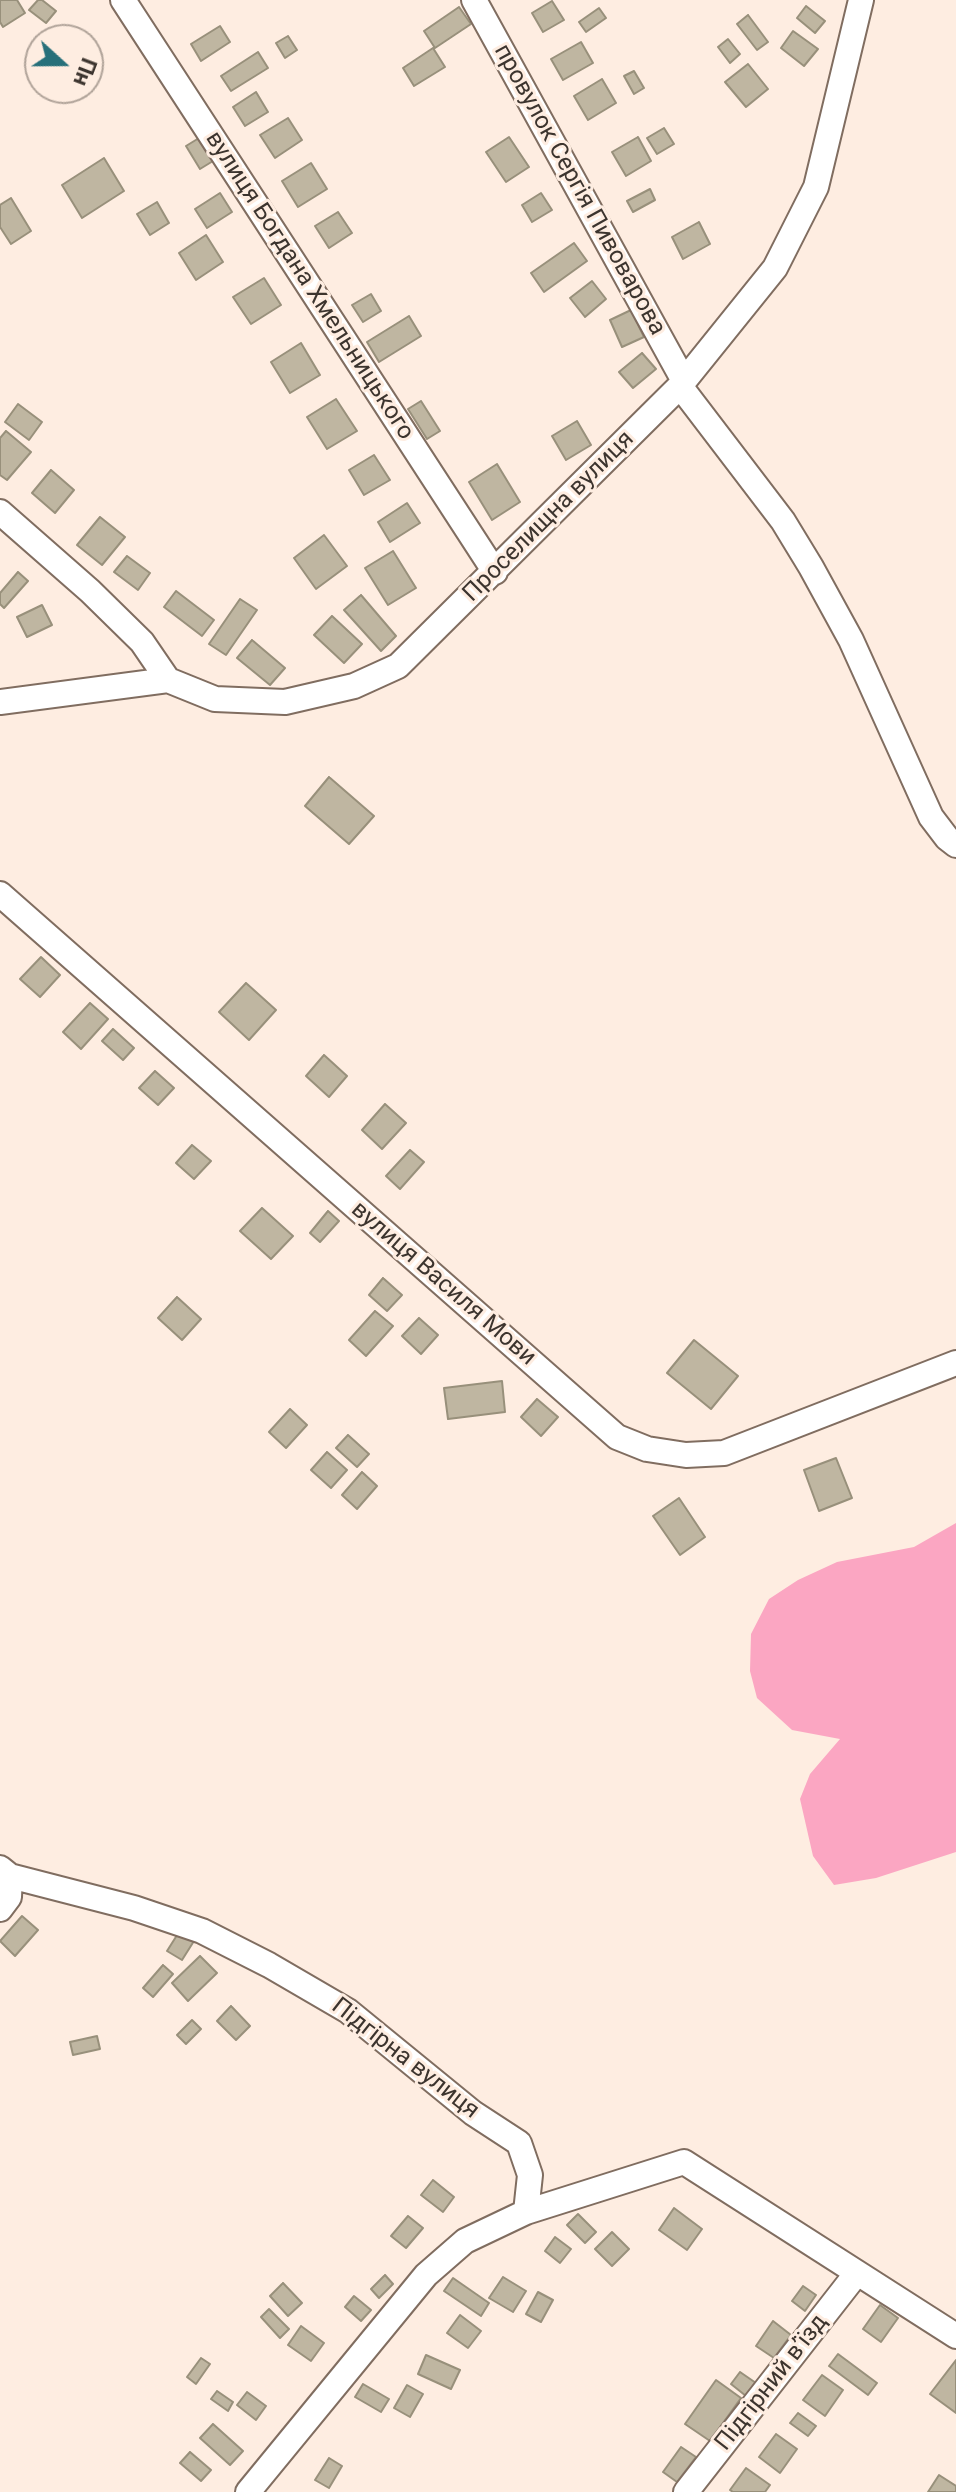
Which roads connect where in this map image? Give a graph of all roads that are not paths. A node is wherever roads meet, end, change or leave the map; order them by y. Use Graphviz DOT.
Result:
graph roads {
  1 [pos="123,0"];
  2 [pos="474,0"];
  3 [pos="861,0"];
  4 [pos="682,384"];
  5 [pos="0,512"];
  6 [pos="495,572"];
  7 [pos="168,680"];
  8 [pos="0,702"];
  9 [pos="956,845"];
  10 [pos="0,894"];
  11 [pos="956,1363"];
  12 [pos="5,1872"];
  13 [pos="0,1909"];
  14 [pos="526,2212"];
  15 [pos="857,2273"];
  16 [pos="956,2336"];
  17 [pos="248,2492"];
  18 [pos="686,2492"];
  1 -- 6 [label="street, вулиця Богдана Хмельницького"];
  2 -- 4 [label="street, провулок Сергія Пивоварова"];
  3 -- 4 [label="street, Проселищна вулиця"];
  4 -- 6 [label="street, Проселищна вулиця"];
  4 -- 9 [label="street, провулок Сергія Пивоварова"];
  5 -- 7 [label="street"];
  6 -- 7 [label="street, Проселищна вулиця"];
  7 -- 8 [label="street, Проселищна вулиця"];
  10 -- 11 [label="street, вулиця Василя Мови"];
  12 -- 13 [label="street"];
  12 -- 14 [label="street, Підгірна вулиця"];
  14 -- 15 [label="street"];
  14 -- 17 [label="street"];
  15 -- 16 [label="street"];
  15 -- 18 [label="street, Підгірний в’їзд"];
}
